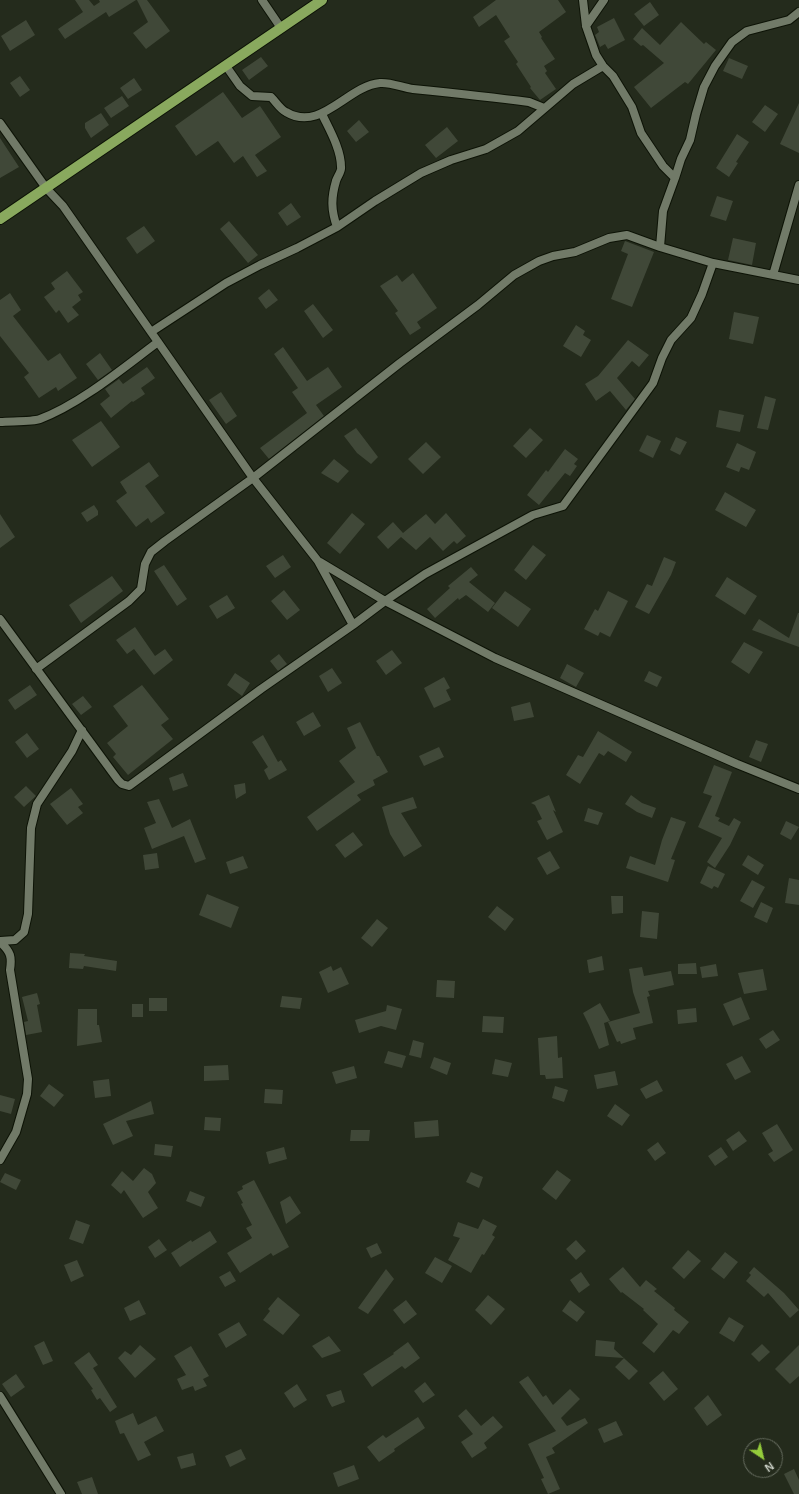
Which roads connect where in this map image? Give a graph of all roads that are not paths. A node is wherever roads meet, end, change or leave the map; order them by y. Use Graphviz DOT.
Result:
graph roads {
  1 [pos="262,0"];
  2 [pos="322,0"];
  3 [pos="583,0"];
  4 [pos="604,0"];
  5 [pos="799,12"];
  6 [pos="586,26"];
  7 [pos="281,28"];
  8 [pos="226,66"];
  9 [pos="603,66"];
  10 [pos="544,108"];
  11 [pos="322,114"];
  12 [pos="0,124"];
  13 [pos="675,178"];
  14 [pos="799,185"];
  15 [pos="46,188"];
  16 [pos="0,219"];
  17 [pos="337,227"];
  18 [pos="660,247"];
  19 [pos="713,262"];
  20 [pos="773,275"];
  21 [pos="799,280"];
  22 [pos="151,332"];
  23 [pos="158,342"];
  24 [pos="0,422"];
  25 [pos="253,478"];
  26 [pos="318,561"];
  27 [pos="384,601"];
  28 [pos="0,619"];
  29 [pos="353,625"];
  30 [pos="36,669"];
  31 [pos="82,730"];
  32 [pos="799,790"];
  33 [pos="0,942"];
  34 [pos="0,1160"];
  35 [pos="0,1396"];
  36 [pos="61,1494"];
  1 -- 7 [label="street"];
  2 -- 7 [label="main road"];
  3 -- 6 [label="street"];
  4 -- 6 [label="street"];
  5 -- 13 [label="street"];
  6 -- 9 [label="street"];
  7 -- 8 [label="main road"];
  8 -- 11 [label="street"];
  8 -- 15 [label="main road"];
  9 -- 10 [label="street"];
  9 -- 13 [label="street"];
  10 -- 11 [label="street"];
  10 -- 17 [label="street"];
  11 -- 17 [label="street"];
  12 -- 15 [label="street"];
  13 -- 18 [label="street"];
  14 -- 20 [label="street"];
  15 -- 16 [label="main road"];
  15 -- 22 [label="street"];
  17 -- 22 [label="street"];
  18 -- 19 [label="street"];
  18 -- 25 [label="street"];
  19 -- 20 [label="street"];
  19 -- 27 [label="street"];
  20 -- 21 [label="street"];
  22 -- 23 [label="street"];
  23 -- 24 [label="street"];
  23 -- 25 [label="street"];
  25 -- 26 [label="street"];
  25 -- 30 [label="street"];
  26 -- 27 [label="street"];
  26 -- 29 [label="street"];
  27 -- 29 [label="street"];
  27 -- 32 [label="street"];
  28 -- 30 [label="street"];
  29 -- 31 [label="street"];
  30 -- 31 [label="street"];
  31 -- 33 [label="street"];
  33 -- 34 [label="street"];
  35 -- 36 [label="street"];
}
